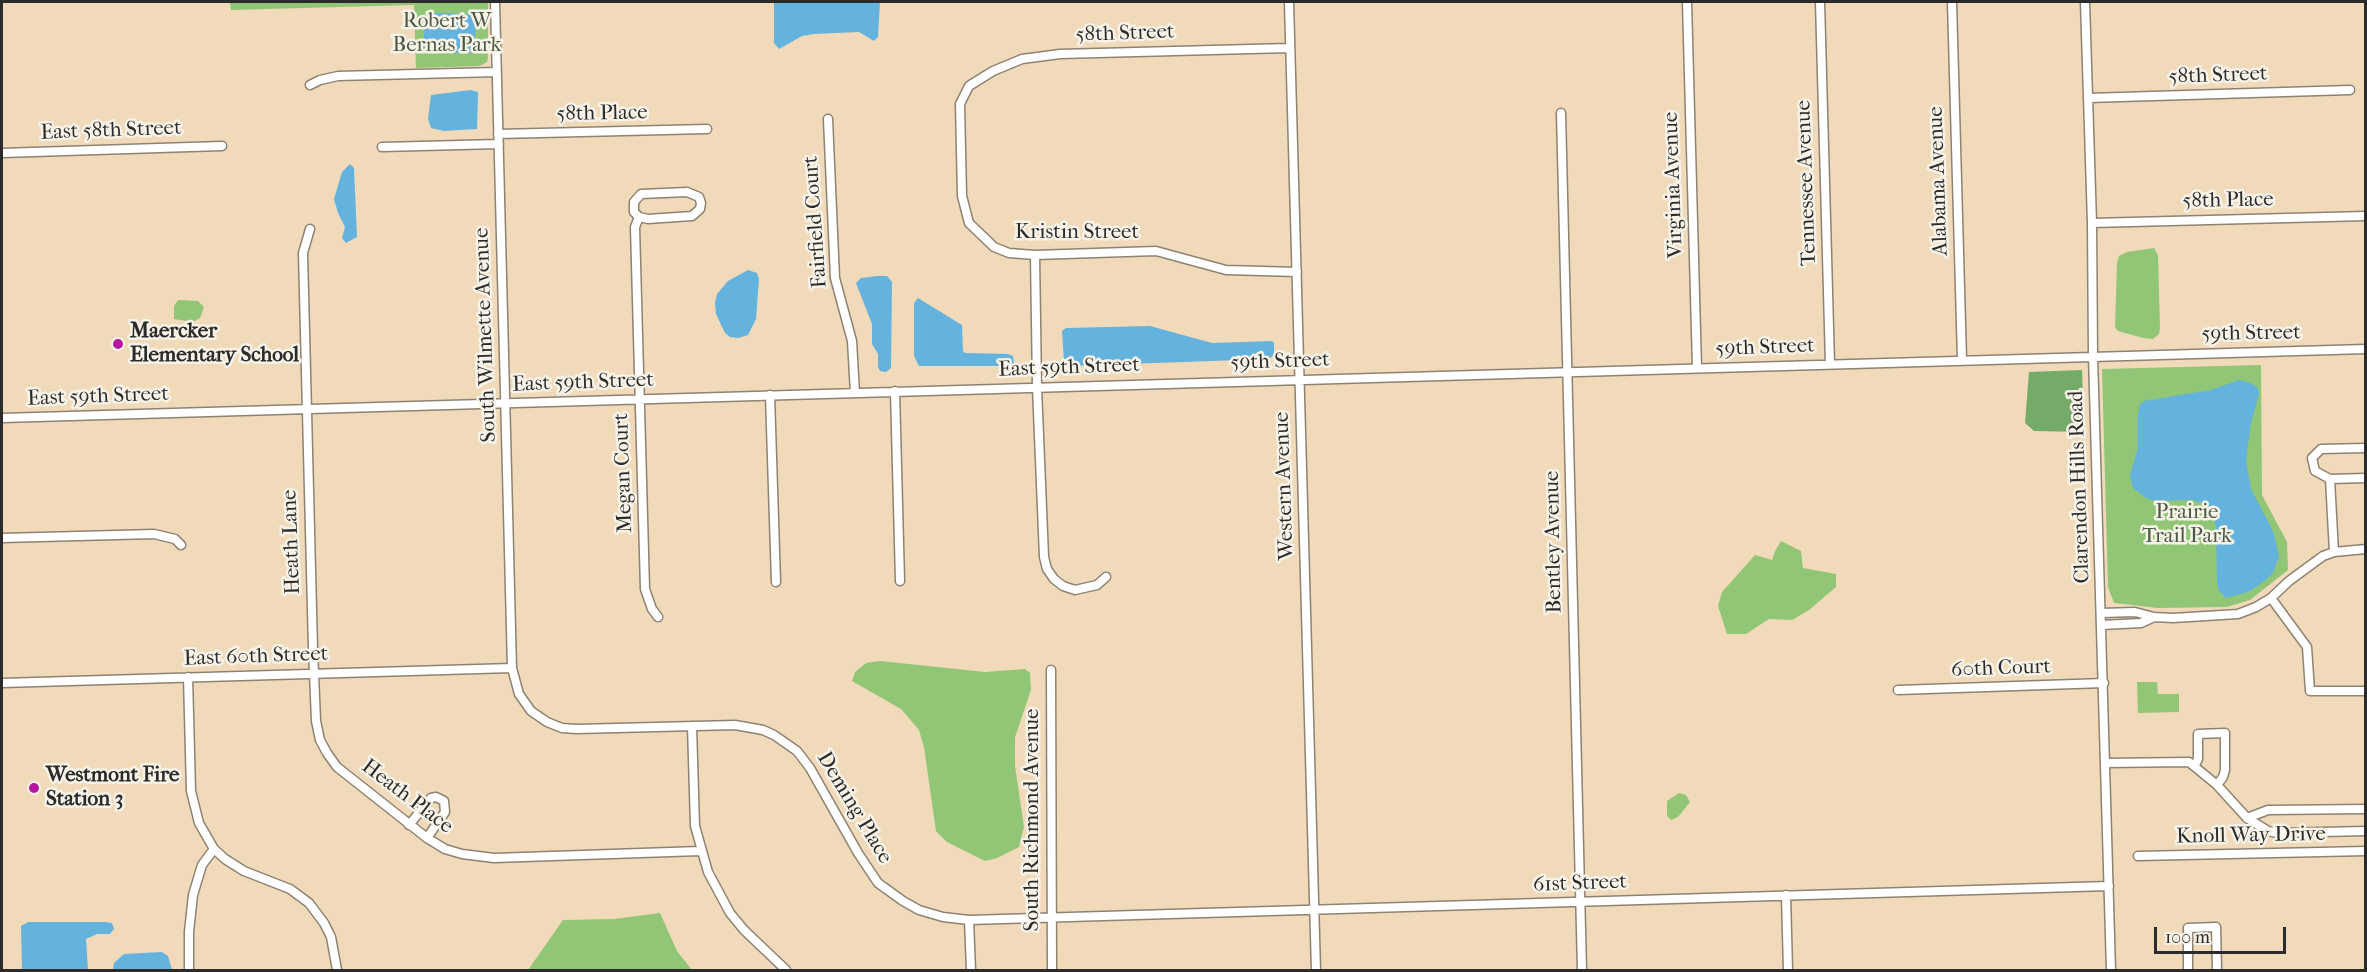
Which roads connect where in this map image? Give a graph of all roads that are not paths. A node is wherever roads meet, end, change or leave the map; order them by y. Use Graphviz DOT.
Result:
graph roads {
  1 [pos="495,2"];
  2 [pos="1289,2"];
  3 [pos="1688,2"];
  4 [pos="1820,2"];
  5 [pos="1952,2"];
  6 [pos="2085,2"];
  7 [pos="1289,48"];
  8 [pos="497,72"];
  9 [pos="310,85"];
  10 [pos="969,87"];
  11 [pos="2350,90"];
  12 [pos="2088,98"];
  13 [pos="1561,113"];
  14 [pos="828,119"];
  15 [pos="707,129"];
  16 [pos="499,139"];
  17 [pos="222,146"];
  18 [pos="382,147"];
  19 [pos="2,153"];
  20 [pos="2366,216"];
  21 [pos="639,217"];
  22 [pos="2092,223"];
  23 [pos="310,229"];
  24 [pos="1035,255"];
  25 [pos="1297,272"];
  26 [pos="2366,349"];
  27 [pos="2093,356"];
  28 [pos="1962,360"];
  29 [pos="1830,364"];
  30 [pos="1697,368"];
  31 [pos="1568,372"];
  32 [pos="1300,380"];
  33 [pos="1166,383"];
  34 [pos="1037,387"];
  35 [pos="895,392"];
  36 [pos="855,393"];
  37 [pos="770,395"];
  38 [pos="640,399"];
  39 [pos="505,403"];
  40 [pos="306,409"];
  41 [pos="2,418"];
  42 [pos="2366,448"];
  43 [pos="2366,478"];
  44 [pos="2330,479"];
  45 [pos="2,538"];
  46 [pos="181,545"];
  47 [pos="2366,549"];
  48 [pos="2334,552"];
  49 [pos="1106,577"];
  50 [pos="900,581"];
  51 [pos="776,582"];
  52 [pos="2271,598"];
  53 [pos="2102,613"];
  54 [pos="658,617"];
  55 [pos="2154,617"];
  56 [pos="2102,625"];
  57 [pos="512,668"];
  58 [pos="1051,670"];
  59 [pos="314,674"];
  60 [pos="188,677"];
  61 [pos="2,683"];
  62 [pos="2104,683"];
  63 [pos="1898,690"];
  64 [pos="2366,691"];
  65 [pos="692,726"];
  66 [pos="2106,763"];
  67 [pos="2195,765"];
  68 [pos="2217,785"];
  69 [pos="2366,809"];
  70 [pos="2247,818"];
  71 [pos="409,825"];
  72 [pos="2366,831"];
  73 [pos="426,838"];
  74 [pos="214,849"];
  75 [pos="700,851"];
  76 [pos="2366,851"];
  77 [pos="2138,856"];
  78 [pos="2109,886"];
  79 [pos="1786,896"];
  80 [pos="1580,902"];
  81 [pos="1314,909"];
  82 [pos="1052,917"];
  83 [pos="969,920"];
  84 [pos="189,970"];
  85 [pos="337,970"];
  86 [pos="786,970"];
  87 [pos="971,970"];
  88 [pos="1053,970"];
  89 [pos="1316,970"];
  90 [pos="1582,970"];
  91 [pos="1788,970"];
  92 [pos="2111,970"];
  93 [pos="2188,970"];
  94 [pos="2217,970"];
  1 -- 8 [label="street, South Wilmette Avenue"];
  2 -- 7 [label="street, Western Avenue"];
  3 -- 30 [label="street, Virginia Avenue"];
  4 -- 29 [label="street, Tennessee Avenue"];
  5 -- 28 [label="street, Alabama Avenue"];
  6 -- 12 [label="street, Clarendon Hills Road"];
  7 -- 10 [label="street, 58th Street"];
  7 -- 25 [label="street, Western Avenue"];
  8 -- 9 [label="street"];
  8 -- 16 [label="street, South Wilmette Avenue"];
  10 -- 24 [label="street, Kristin Street"];
  11 -- 12 [label="street, 58th Street"];
  12 -- 22 [label="street, Clarendon Hills Road"];
  13 -- 31 [label="street, Bentley Avenue"];
  14 -- 36 [label="street, Fairfield Court"];
  15 -- 16 [label="street, 58th Place"];
  16 -- 18 [label="street"];
  16 -- 39 [label="street, South Wilmette Avenue"];
  17 -- 19 [label="street, East 58th Street"];
  20 -- 22 [label="street, 58th Place"];
  21 -- 21 [label="street, Megan Court"];
  21 -- 38 [label="street, Megan Court"];
  22 -- 27 [label="street, Clarendon Hills Road"];
  23 -- 40 [label="street, Heath Lane"];
  24 -- 25 [label="street, Kristin Street"];
  24 -- 34 [label="street"];
  25 -- 32 [label="street, Western Avenue"];
  26 -- 27 [label="street, 59th Street"];
  27 -- 28 [label="street, 59th Street"];
  27 -- 53 [label="street, Clarendon Hills Road"];
  28 -- 29 [label="street, 59th Street"];
  29 -- 30 [label="street, 59th Street"];
  30 -- 31 [label="street, 59th Street"];
  31 -- 32 [label="street, 59th Street"];
  31 -- 80 [label="street, Bentley Avenue"];
  32 -- 33 [label="street, 59th Street"];
  32 -- 81 [label="street, Western Avenue"];
  33 -- 34 [label="street, East 59th Street"];
  34 -- 35 [label="street, East 59th Street"];
  34 -- 49 [label="street"];
  35 -- 36 [label="street, East 59th Street"];
  35 -- 50 [label="street"];
  36 -- 37 [label="street, East 59th Street"];
  37 -- 38 [label="street, East 59th Street"];
  37 -- 51 [label="street"];
  38 -- 39 [label="street, East 59th Street"];
  38 -- 54 [label="street, Megan Court"];
  39 -- 40 [label="street, East 59th Street"];
  39 -- 57 [label="street, South Wilmette Avenue"];
  40 -- 41 [label="street, East 59th Street"];
  40 -- 59 [label="street, Heath Lane"];
  42 -- 44 [label="street"];
  43 -- 44 [label="street"];
  44 -- 48 [label="street"];
  45 -- 46 [label="street"];
  47 -- 48 [label="street"];
  48 -- 52 [label="street"];
  52 -- 55 [label="street"];
  52 -- 64 [label="street"];
  53 -- 55 [label="street"];
  53 -- 56 [label="street, Clarendon Hills Road"];
  55 -- 56 [label="street"];
  56 -- 62 [label="street, Clarendon Hills Road"];
  57 -- 59 [label="street, East 60th Street"];
  57 -- 65 [label="street, Deming Place"];
  58 -- 82 [label="street, South Richmond Avenue"];
  59 -- 60 [label="street, East 60th Street"];
  59 -- 71 [label="street, Heath Place"];
  60 -- 61 [label="street, East 60th Street"];
  60 -- 74 [label="street"];
  62 -- 63 [label="street, 60th Court"];
  62 -- 66 [label="street, Clarendon Hills Road"];
  65 -- 75 [label="street"];
  65 -- 83 [label="street, Deming Place"];
  66 -- 67 [label="street"];
  66 -- 78 [label="street, Clarendon Hills Road"];
  67 -- 68 [label="street"];
  67 -- 68 [label="street"];
  68 -- 70 [label="street"];
  69 -- 70 [label="street"];
  70 -- 72 [label="street"];
  71 -- 73 [label="street, Heath Place"];
  71 -- 73 [label="street"];
  73 -- 75 [label="street, Heath Place"];
  74 -- 84 [label="street"];
  74 -- 85 [label="street"];
  75 -- 86 [label="street"];
  76 -- 77 [label="street, Knoll Way Drive"];
  78 -- 79 [label="street, 61st Street"];
  78 -- 92 [label="street, Clarendon Hills Road"];
  79 -- 80 [label="street, 61st Street"];
  79 -- 91 [label="street"];
  80 -- 81 [label="street, 61st Street"];
  80 -- 90 [label="street, Bentley Avenue"];
  81 -- 82 [label="street, 61st Street"];
  81 -- 89 [label="street, Western Avenue"];
  82 -- 83 [label="street, Deming Place"];
  82 -- 88 [label="street, South Richmond Avenue"];
  83 -- 87 [label="street"];
  93 -- 94 [label="street"];
}
